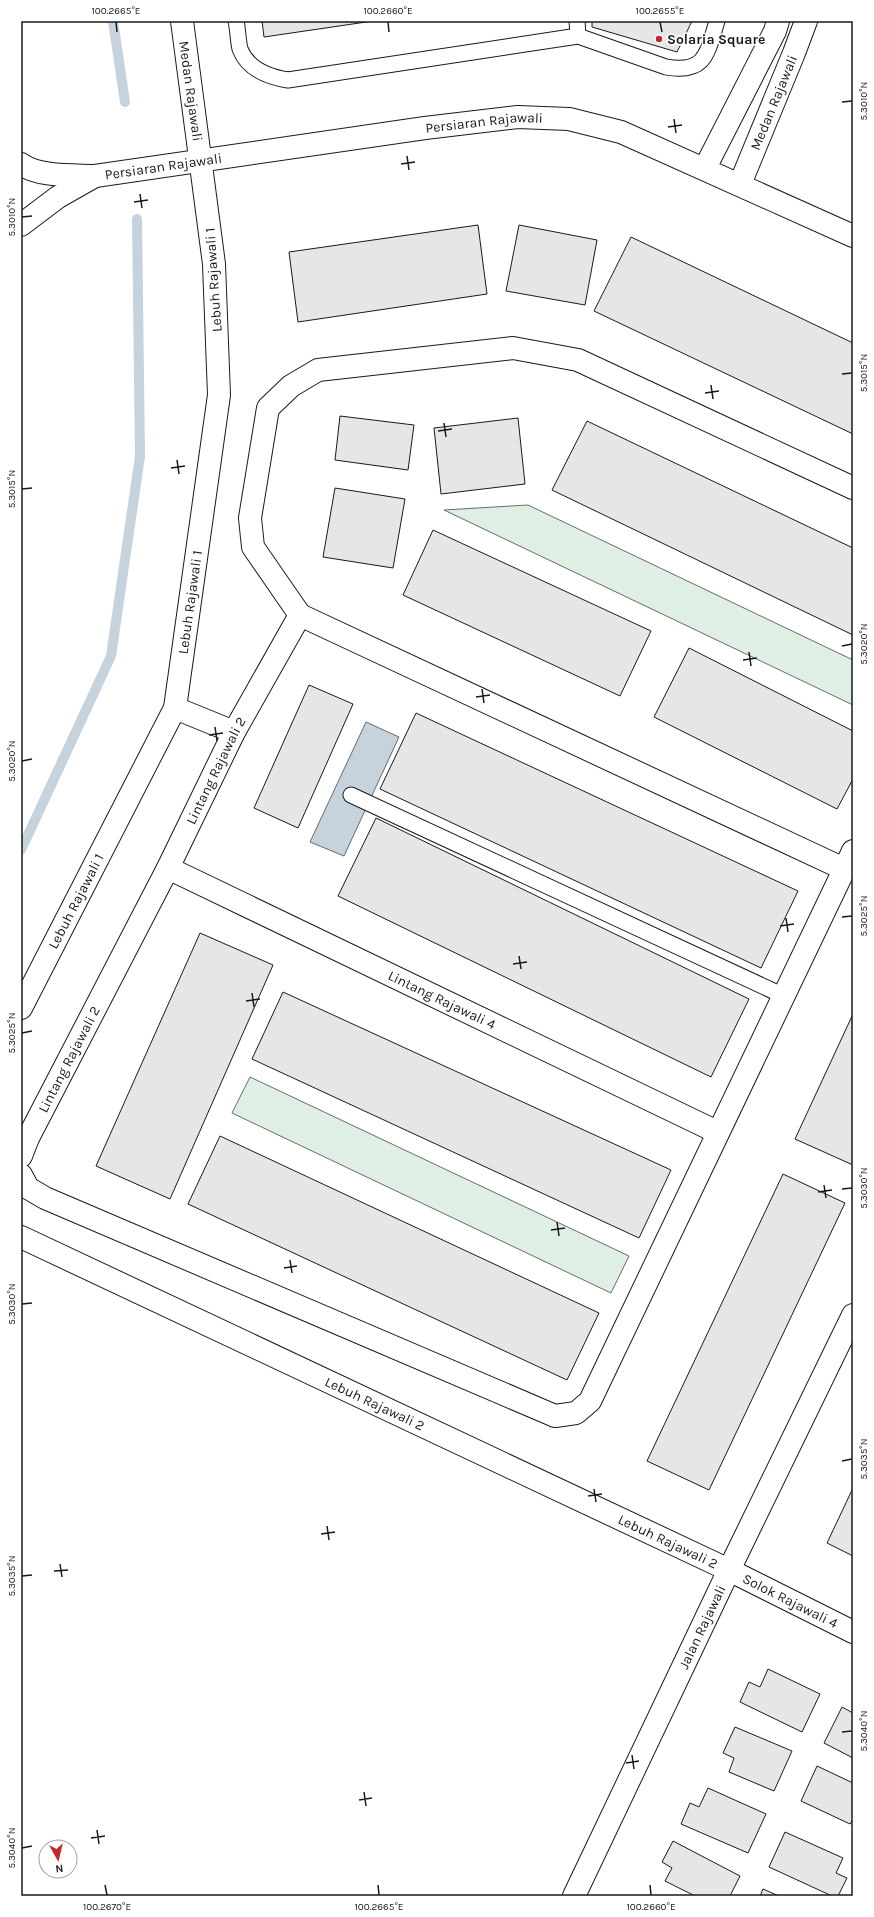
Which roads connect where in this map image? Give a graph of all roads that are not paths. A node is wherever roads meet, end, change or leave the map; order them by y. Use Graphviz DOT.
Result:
graph roads {
  1 [pos="182,21"];
  2 [pos="236,21"];
  3 [pos="577,21"];
  4 [pos="718,21"];
  5 [pos="778,21"];
  6 [pos="806,21"];
  7 [pos="578,36"];
  8 [pos="201,160"];
  9 [pos="21,164"];
  10 [pos="705,168"];
  11 [pos="95,176"];
  12 [pos="740,184"];
  13 [pos="21,225"];
  14 [pos="853,236"];
  15 [pos="853,488"];
  16 [pos="300,615"];
  17 [pos="175,708"];
  18 [pos="234,732"];
  19 [pos="351,795"];
  20 [pos="849,860"];
  21 [pos="168,868"];
  22 [pos="784,996"];
  23 [pos="21,1008"];
  24 [pos="717,1132"];
  25 [pos="21,1156"];
  26 [pos="21,1175"];
  27 [pos="21,1237"];
  28 [pos="853,1315"];
  29 [pos="729,1570"];
  30 [pos="853,1632"];
  31 [pos="574,1896"];
  1 -- 8 [label="street, Medan Rajawali"];
  2 -- 7 [label="lane"];
  3 -- 7 [label="lane"];
  4 -- 7 [label="lane"];
  5 -- 10 [label="street, Medan Rajawali"];
  6 -- 12 [label="street, Medan Rajawali"];
  8 -- 10 [label="street, Persiaran Rajawali"];
  8 -- 11 [label="street, Persiaran Rajawali"];
  8 -- 17 [label="street, Lebuh Rajawali 1"];
  9 -- 11 [label="street, Persiaran Rajawali"];
  10 -- 12 [label="street, Persiaran Rajawali"];
  11 -- 13 [label="street, Persiaran Rajawali"];
  12 -- 14 [label="street, Persiaran Rajawali"];
  15 -- 16 [label="street"];
  16 -- 18 [label="street, Lintang Rajawali 2"];
  16 -- 20 [label="street"];
  17 -- 18 [label="street"];
  17 -- 23 [label="street, Lebuh Rajawali 1"];
  18 -- 21 [label="street, Lintang Rajawali 2"];
  19 -- 22 [label="lane"];
  20 -- 22 [label="street"];
  21 -- 24 [label="street, Lintang Rajawali 4"];
  21 -- 25 [label="street, Lintang Rajawali 2"];
  22 -- 24 [label="street"];
  24 -- 26 [label="street"];
  27 -- 29 [label="street, Lebuh Rajawali 2"];
  28 -- 29 [label="street, Jalan Rajawali"];
  29 -- 30 [label="street, Solok Rajawali 4"];
  29 -- 31 [label="street, Jalan Rajawali"];
}
